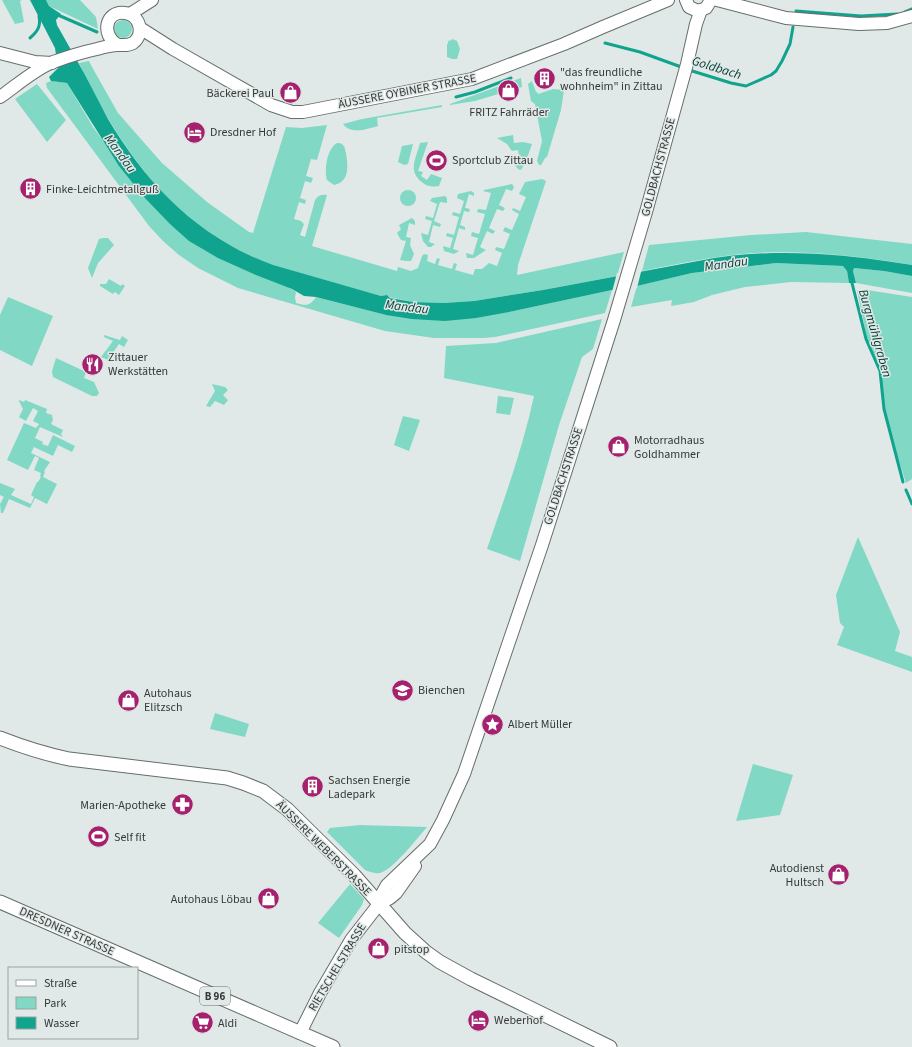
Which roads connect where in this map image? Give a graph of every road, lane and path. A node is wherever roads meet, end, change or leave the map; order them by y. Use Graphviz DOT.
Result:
graph roads {
  1 [pos="668,0"];
  2 [pos="674,0"];
  3 [pos="151,1"];
  4 [pos="703,4"];
  5 [pos="912,16"];
  6 [pos="136,26"];
  7 [pos="107,33"];
  8 [pos="118,45"];
  9 [pos="96,49"];
  10 [pos="0,53"];
  11 [pos="37,66"];
  12 [pos="0,97"];
  13 [pos="0,738"];
  14 [pos="0,902"];
  15 [pos="379,904"];
  16 [pos="300,1033"];
  17 [pos="333,1047"];
  18 [pos="610,1047"];
  1 -- 6 [label="main road, ÄUSSERE OYBINER STRASSE"];
  2 -- 4 [label="main road"];
  3 -- 6 [label="main road"];
  4 -- 5 [label="main road"];
  4 -- 15 [label="main road, GOLDBACHSTRASSE"];
  6 -- 7 [label="main road"];
  6 -- 8 [label="main road"];
  7 -- 8 [label="main road"];
  7 -- 9 [label="main road"];
  8 -- 9 [label="main road"];
  9 -- 11 [label="main road"];
  10 -- 11 [label="main road"];
  11 -- 12 [label="main road"];
  13 -- 15 [label="main road, ÄUSSERE WEBERSTRASSE"];
  14 -- 16 [label="main road, DRESDNER STRASSE / B 96"];
  15 -- 16 [label="main road, RIETSCHELSTRASSE"];
  15 -- 18 [label="main road, ÄUSSERE WEBERSTRASSE"];
  16 -- 17 [label="main road, DRESDNER STRASSE / B 96"];
}
